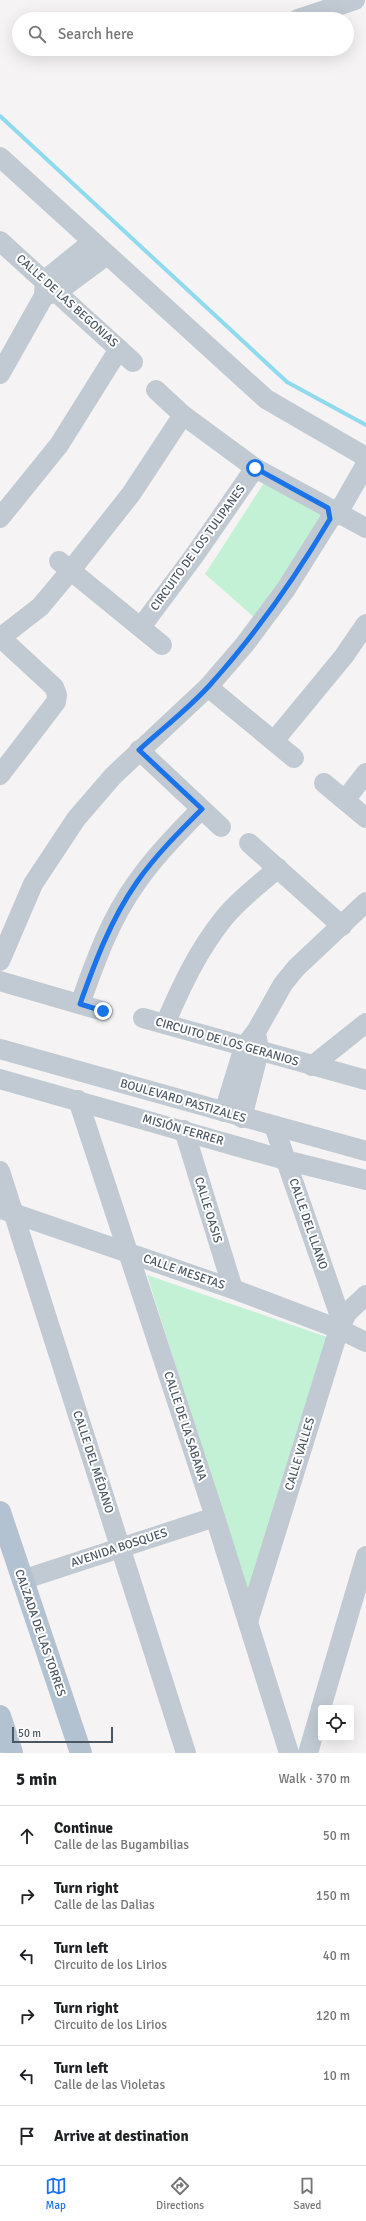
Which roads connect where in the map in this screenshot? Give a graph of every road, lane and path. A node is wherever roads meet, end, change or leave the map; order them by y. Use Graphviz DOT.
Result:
graph roads {
  1 [pos="355,0"];
  2 [pos="319,12"];
  3 [pos="0,157"];
  4 [pos="0,241"];
  5 [pos="92,242"];
  6 [pos="107,255"];
  7 [pos="49,289"];
  8 [pos="0,374"];
  9 [pos="156,390"];
  10 [pos="183,415"];
  11 [pos="363,458"];
  12 [pos="255,468"];
  13 [pos="332,513"];
  14 [pos="6,514"];
  15 [pos="366,528"];
  16 [pos="65,565"];
  17 [pos="366,624"];
  18 [pos="141,627"];
  19 [pos="0,637"];
  20 [pos="162,645"];
  21 [pos="208,687"];
  22 [pos="274,741"];
  23 [pos="139,750"];
  24 [pos="294,758"];
  25 [pos="366,773"];
  26 [pos="0,775"];
  27 [pos="324,783"];
  28 [pos="345,800"];
  29 [pos="202,809"];
  30 [pos="366,818"];
  31 [pos="221,827"];
  32 [pos="249,843"];
  33 [pos="278,868"];
  34 [pos="366,902"];
  35 [pos="342,926"];
  36 [pos="0,961"];
  37 [pos="1,981"];
  38 [pos="80,1004"];
  39 [pos="103,1011"];
  40 [pos="143,1018"];
  41 [pos="366,1023"];
  42 [pos="165,1024"];
  43 [pos="251,1049"];
  44 [pos="0,1050"];
  45 [pos="312,1066"];
  46 [pos="0,1079"];
  47 [pos="366,1080"];
  48 [pos="78,1100"];
  49 [pos="233,1115"];
  50 [pos="274,1126"];
  51 [pos="184,1130"];
  52 [pos="366,1151"];
  53 [pos="285,1160"];
  54 [pos="0,1171"];
  55 [pos="366,1180"];
  56 [pos="7,1211"];
  57 [pos="128,1253"];
  58 [pos="233,1289"];
  59 [pos="366,1295"];
  60 [pos="341,1325"];
  61 [pos="366,1342"];
  62 [pos="0,1512"];
  63 [pos="215,1516"];
  64 [pos="120,1547"];
  65 [pos="366,1556"];
  66 [pos="22,1580"];
  67 [pos="248,1622"];
  68 [pos="322,1705"];
  69 [pos="0,1716"];
  70 [pos="318,1719"];
  71 [pos="12,1753"];
  72 [pos="81,1753"];
  73 [pos="186,1753"];
  74 [pos="289,1753"];
  75 [pos="308,1753"];
  1 -- 2 [label="street"];
  3 -- 5 [label="street"];
  4 -- 7 [label="street, CALLE DE LAS BEGONIAS"];
  5 -- 6 [label="street"];
  5 -- 7 [label="street"];
  6 -- 7 [label="street"];
  6 -- 11 [label="street"];
  7 -- 8 [label="street"];
  7 -- 14 [label="street, CALLE DE LAS BEGONIAS"];
  9 -- 10 [label="street"];
  10 -- 12 [label="street"];
  10 -- 16 [label="street"];
  11 -- 13 [label="street"];
  12 -- 13 [label="street"];
  12 -- 18 [label="street, CIRCUITO DE LOS TULIPANES"];
  13 -- 15 [label="street"];
  13 -- 21 [label="street"];
  16 -- 18 [label="street"];
  16 -- 19 [label="street"];
  17 -- 22 [label="street"];
  18 -- 20 [label="street"];
  19 -- 26 [label="street"];
  21 -- 22 [label="street"];
  21 -- 23 [label="street"];
  22 -- 24 [label="street"];
  23 -- 29 [label="street"];
  23 -- 36 [label="street"];
  25 -- 28 [label="street"];
  27 -- 28 [label="street"];
  28 -- 30 [label="street"];
  29 -- 31 [label="street"];
  29 -- 38 [label="street"];
  32 -- 33 [label="street"];
  33 -- 35 [label="street"];
  33 -- 42 [label="street"];
  34 -- 35 [label="street"];
  35 -- 43 [label="street"];
  37 -- 38 [label="street"];
  38 -- 39 [label="street"];
  40 -- 42 [label="street, CIRCUITO DE LOS GERANIOS"];
  41 -- 45 [label="street, CIRCUITO DE LOS GERANIOS"];
  42 -- 43 [label="street, CIRCUITO DE LOS GERANIOS"];
  43 -- 45 [label="street, CIRCUITO DE LOS GERANIOS"];
  43 -- 49 [label="street"];
  44 -- 49 [label="street, BOULEVARD PASTIZALES"];
  45 -- 47 [label="street, CIRCUITO DE LOS GERANIOS"];
  46 -- 48 [label="street, MISIÓN FERRER"];
  48 -- 51 [label="street, MISIÓN FERRER"];
  48 -- 57 [label="street, CALLE DE LA SABANA"];
  49 -- 50 [label="street, BOULEVARD PASTIZALES"];
  50 -- 52 [label="street, BOULEVARD PASTIZALES"];
  50 -- 53 [label="street, CALLE DEL LLANO"];
  51 -- 53 [label="street, MISIÓN FERRER"];
  51 -- 58 [label="street, CALLE OASIS"];
  53 -- 55 [label="street, MISIÓN FERRER"];
  53 -- 60 [label="street, CALLE DEL LLANO"];
  54 -- 56 [label="street, CALLE DEL MÉDANO"];
  56 -- 57 [label="street, CALLE MESETAS"];
  56 -- 64 [label="street, CALLE DEL MÉDANO"];
  57 -- 58 [label="street, CALLE MESETAS"];
  57 -- 63 [label="street, CALLE DE LA SABANA"];
  58 -- 60 [label="street, CALLE MESETAS"];
  59 -- 60 [label="street, CALLE VALLES"];
  60 -- 61 [label="street, CALLE MESETAS"];
  60 -- 67 [label="street, CALLE VALLES"];
  62 -- 66 [label="main road, CALZADA DE LAS TORRES"];
  63 -- 64 [label="street, AVENIDA BOSQUES"];
  63 -- 67 [label="street, CALLE DE LA SABANA"];
  64 -- 66 [label="street, AVENIDA BOSQUES"];
  64 -- 73 [label="street, CALLE DEL MÉDANO"];
  65 -- 68 [label="street"];
  66 -- 72 [label="main road, CALZADA DE LAS TORRES"];
  67 -- 74 [label="street, CALLE DE LA SABANA"];
  69 -- 71 [label="main road"];
  70 -- 75 [label="street"];
}
